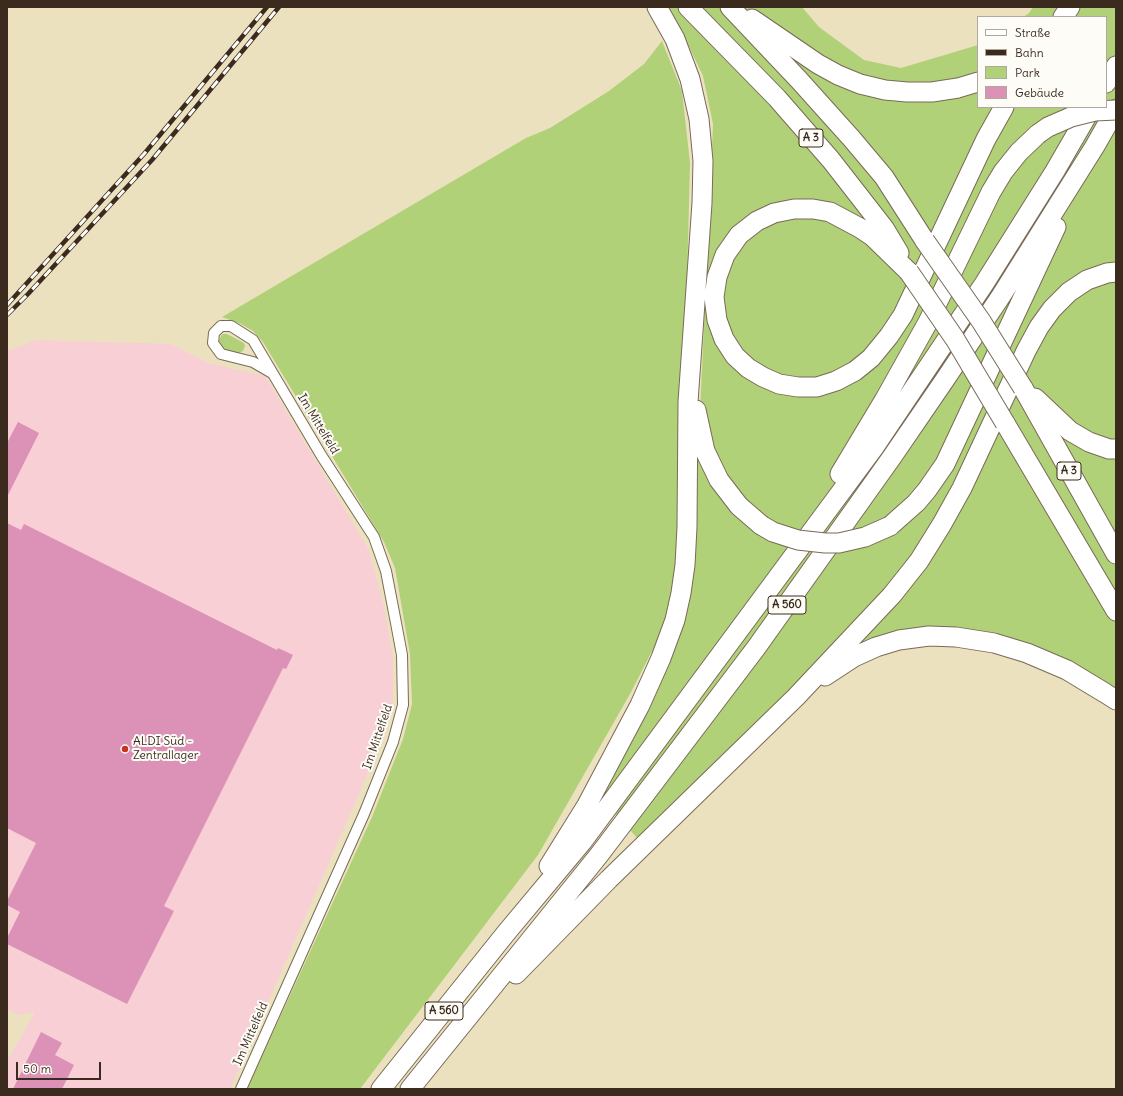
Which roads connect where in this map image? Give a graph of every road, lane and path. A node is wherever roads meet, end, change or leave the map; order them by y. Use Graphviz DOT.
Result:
graph roads {
  1 [pos="730,7"];
  2 [pos="736,7"];
  3 [pos="657,8"];
  4 [pos="693,12"];
  5 [pos="1116,66"];
  6 [pos="1107,81"];
  7 [pos="977,82"];
  8 [pos="1003,108"];
  9 [pos="1091,108"];
  10 [pos="1116,110"];
  11 [pos="1095,146"];
  12 [pos="909,272"];
  13 [pos="1116,272"];
  14 [pos="690,367"];
  15 [pos="272,373"];
  16 [pos="1024,388"];
  17 [pos="1116,449"];
  18 [pos="1116,554"];
  19 [pos="782,571"];
  20 [pos="1116,611"];
  21 [pos="796,697"];
  22 [pos="1116,700"];
  23 [pos="506,933"];
  24 [pos="449,1042"];
  25 [pos="241,1089"];
  26 [pos="381,1089"];
  27 [pos="410,1089"];
  1 -- 16 [label="highway, A 3, bridge"];
  2 -- 7 [label="highway"];
  3 -- 14 [label="highway"];
  4 -- 12 [label="highway, A 3"];
  5 -- 6 [label="highway"];
  8 -- 12 [label="highway"];
  9 -- 19 [label="highway, A 560"];
  10 -- 11 [label="highway, A 560"];
  10 -- 19 [label="highway, bridge"];
  11 -- 14 [label="highway, bridge"];
  11 -- 24 [label="highway, A 560"];
  12 -- 20 [label="highway, A 3, bridge"];
  13 -- 21 [label="highway"];
  14 -- 23 [label="highway"];
  15 -- 15 [label="street, Im Mittelfeld"];
  15 -- 25 [label="street, Im Mittelfeld"];
  16 -- 17 [label="highway"];
  16 -- 18 [label="highway, A 3"];
  19 -- 23 [label="highway, A 560"];
  21 -- 22 [label="highway"];
  21 -- 24 [label="highway"];
  23 -- 26 [label="highway, A 560"];
  24 -- 27 [label="highway, A 560"];
}
